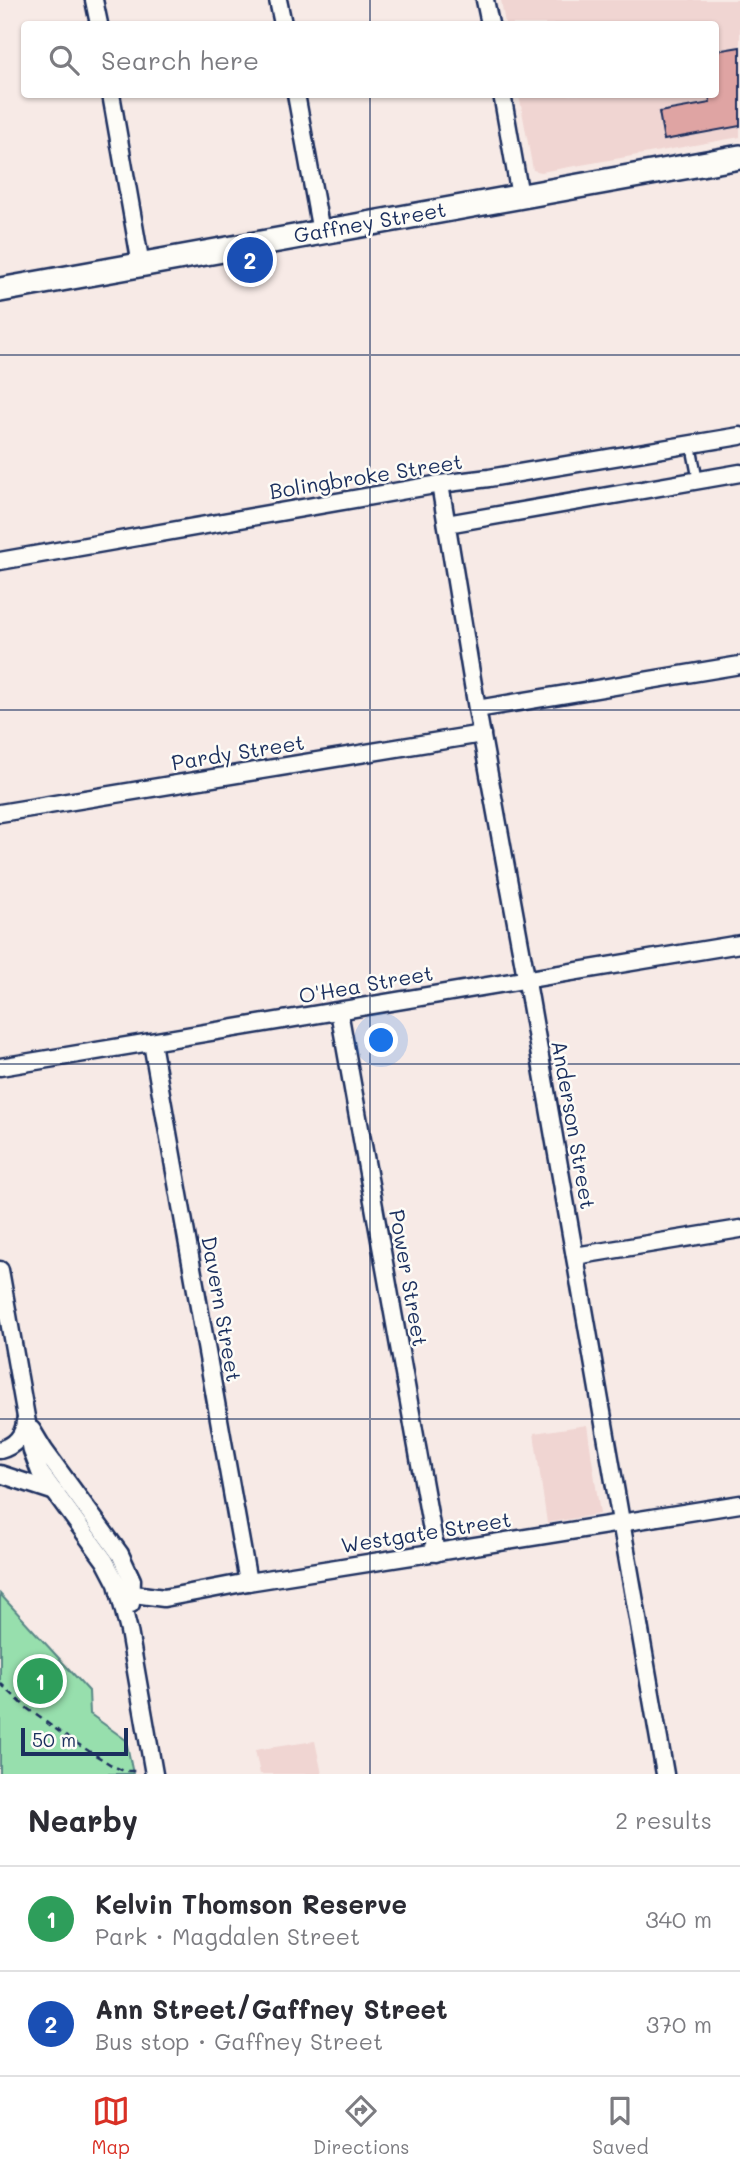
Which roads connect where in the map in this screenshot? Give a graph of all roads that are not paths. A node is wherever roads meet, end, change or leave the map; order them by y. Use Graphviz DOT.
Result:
graph roads {
  1 [pos="94,0"];
  2 [pos="278,0"];
  3 [pos="485,0"];
  4 [pos="98,21"];
  5 [pos="282,21"];
  6 [pos="489,21"];
  7 [pos="112,98"];
  8 [pos="297,98"];
  9 [pos="503,98"];
  10 [pos="740,156"];
  11 [pos="520,196"];
  12 [pos="321,232"];
  13 [pos="141,265"];
  14 [pos="0,290"];
  15 [pos="740,436"];
  16 [pos="691,445"];
  17 [pos="740,473"];
  18 [pos="698,481"];
  19 [pos="440,484"];
  20 [pos="447,524"];
  21 [pos="0,561"];
  22 [pos="740,665"];
  23 [pos="477,709"];
  24 [pos="482,734"];
  25 [pos="0,813"];
  26 [pos="740,944"];
  27 [pos="527,979"];
  28 [pos="339,1011"];
  29 [pos="152,1042"];
  30 [pos="0,1067"];
  31 [pos="740,1229"];
  32 [pos="575,1256"];
  33 [pos="0,1270"];
  34 [pos="25,1412"];
  35 [pos="0,1450"];
  36 [pos="0,1474"];
  37 [pos="55,1492"];
  38 [pos="740,1504"];
  39 [pos="622,1523"];
  40 [pos="436,1553"];
  41 [pos="248,1582"];
  42 [pos="125,1593"];
  43 [pos="153,1772"];
  44 [pos="665,1774"];
  1 -- 4 [label="street"];
  2 -- 5 [label="street"];
  3 -- 6 [label="street"];
  7 -- 13 [label="street"];
  8 -- 12 [label="street"];
  9 -- 11 [label="street"];
  10 -- 11 [label="main road, Gaffney Street"];
  11 -- 12 [label="main road, Gaffney Street"];
  12 -- 13 [label="main road, Gaffney Street"];
  13 -- 14 [label="main road, Gaffney Street"];
  15 -- 16 [label="street, Bolingbroke Street"];
  16 -- 18 [label="lane"];
  16 -- 19 [label="street, Bolingbroke Street"];
  17 -- 18 [label="street"];
  18 -- 20 [label="street"];
  19 -- 20 [label="street, Anderson Street"];
  19 -- 21 [label="street, Bolingbroke Street"];
  20 -- 23 [label="street, Anderson Street"];
  22 -- 23 [label="street"];
  23 -- 24 [label="street, Anderson Street"];
  24 -- 25 [label="street, Pardy Street"];
  24 -- 27 [label="street, Anderson Street"];
  26 -- 27 [label="street, O'Hea Street"];
  27 -- 28 [label="street, O'Hea Street"];
  27 -- 32 [label="street, Anderson Street"];
  28 -- 29 [label="street, O'Hea Street"];
  28 -- 40 [label="street, Power Street"];
  29 -- 30 [label="street, O'Hea Street"];
  29 -- 41 [label="street, Davern Street"];
  31 -- 32 [label="street"];
  32 -- 39 [label="street, Anderson Street"];
  33 -- 34 [label="street"];
  34 -- 35 [label="street"];
  34 -- 37 [label="street"];
  34 -- 42 [label="street"];
  36 -- 37 [label="street"];
  37 -- 42 [label="street"];
  38 -- 39 [label="street, Westgate Street"];
  39 -- 40 [label="street, Westgate Street"];
  39 -- 44 [label="street, Anderson Street"];
  40 -- 41 [label="street, Westgate Street"];
  41 -- 42 [label="street, Westgate Street"];
  42 -- 43 [label="street"];
}
